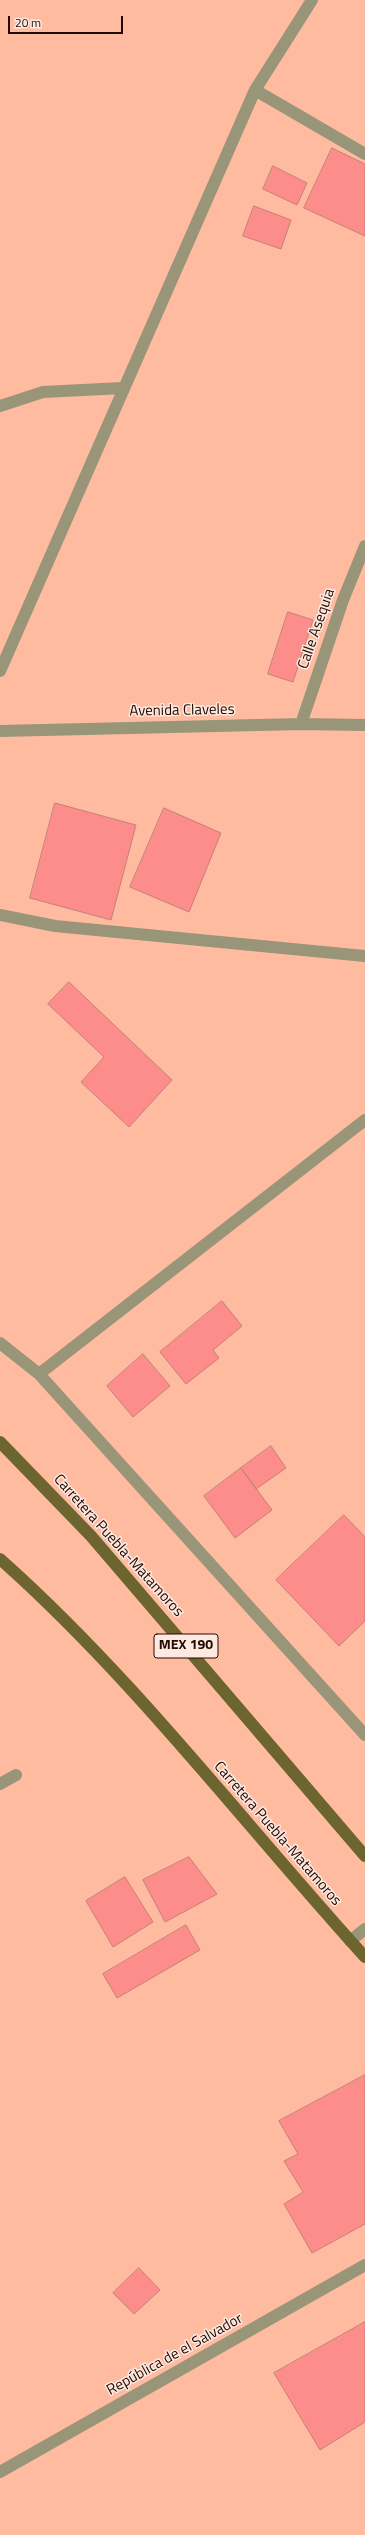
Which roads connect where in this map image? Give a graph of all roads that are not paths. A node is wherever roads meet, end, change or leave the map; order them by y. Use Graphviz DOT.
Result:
graph roads {
  1 [pos="312,0"];
  2 [pos="255,90"];
  3 [pos="365,154"];
  4 [pos="123,388"];
  5 [pos="0,406"];
  6 [pos="365,546"];
  7 [pos="0,671"];
  8 [pos="301,724"];
  9 [pos="365,725"];
  10 [pos="0,731"];
  11 [pos="0,915"];
  12 [pos="365,956"];
  13 [pos="365,1120"];
  14 [pos="0,1344"];
  15 [pos="39,1374"];
  16 [pos="0,1442"];
  17 [pos="0,1559"];
  18 [pos="365,1734"];
  19 [pos="16,1775"];
  20 [pos="0,1784"];
  21 [pos="365,1856"];
  22 [pos="365,1929"];
  23 [pos="350,1940"];
  24 [pos="365,1957"];
  25 [pos="365,2265"];
  26 [pos="0,2472"];
  1 -- 2 [label="street"];
  2 -- 3 [label="street"];
  2 -- 4 [label="street"];
  4 -- 5 [label="street"];
  4 -- 7 [label="street"];
  6 -- 8 [label="street, Calle Asequia"];
  8 -- 9 [label="street, Avenida Claveles"];
  8 -- 10 [label="street, Avenida Claveles"];
  11 -- 12 [label="street"];
  13 -- 15 [label="street"];
  14 -- 15 [label="street"];
  15 -- 18 [label="street"];
  16 -- 21 [label="main road, Carretera Puebla-Matamoros / MEX 190"];
  17 -- 23 [label="main road, Carretera Puebla-Matamoros"];
  19 -- 20 [label="street"];
  22 -- 23 [label="street"];
  23 -- 24 [label="main road, Carretera Puebla-Matamoros"];
  25 -- 26 [label="street, República de el Salvador"];
}
